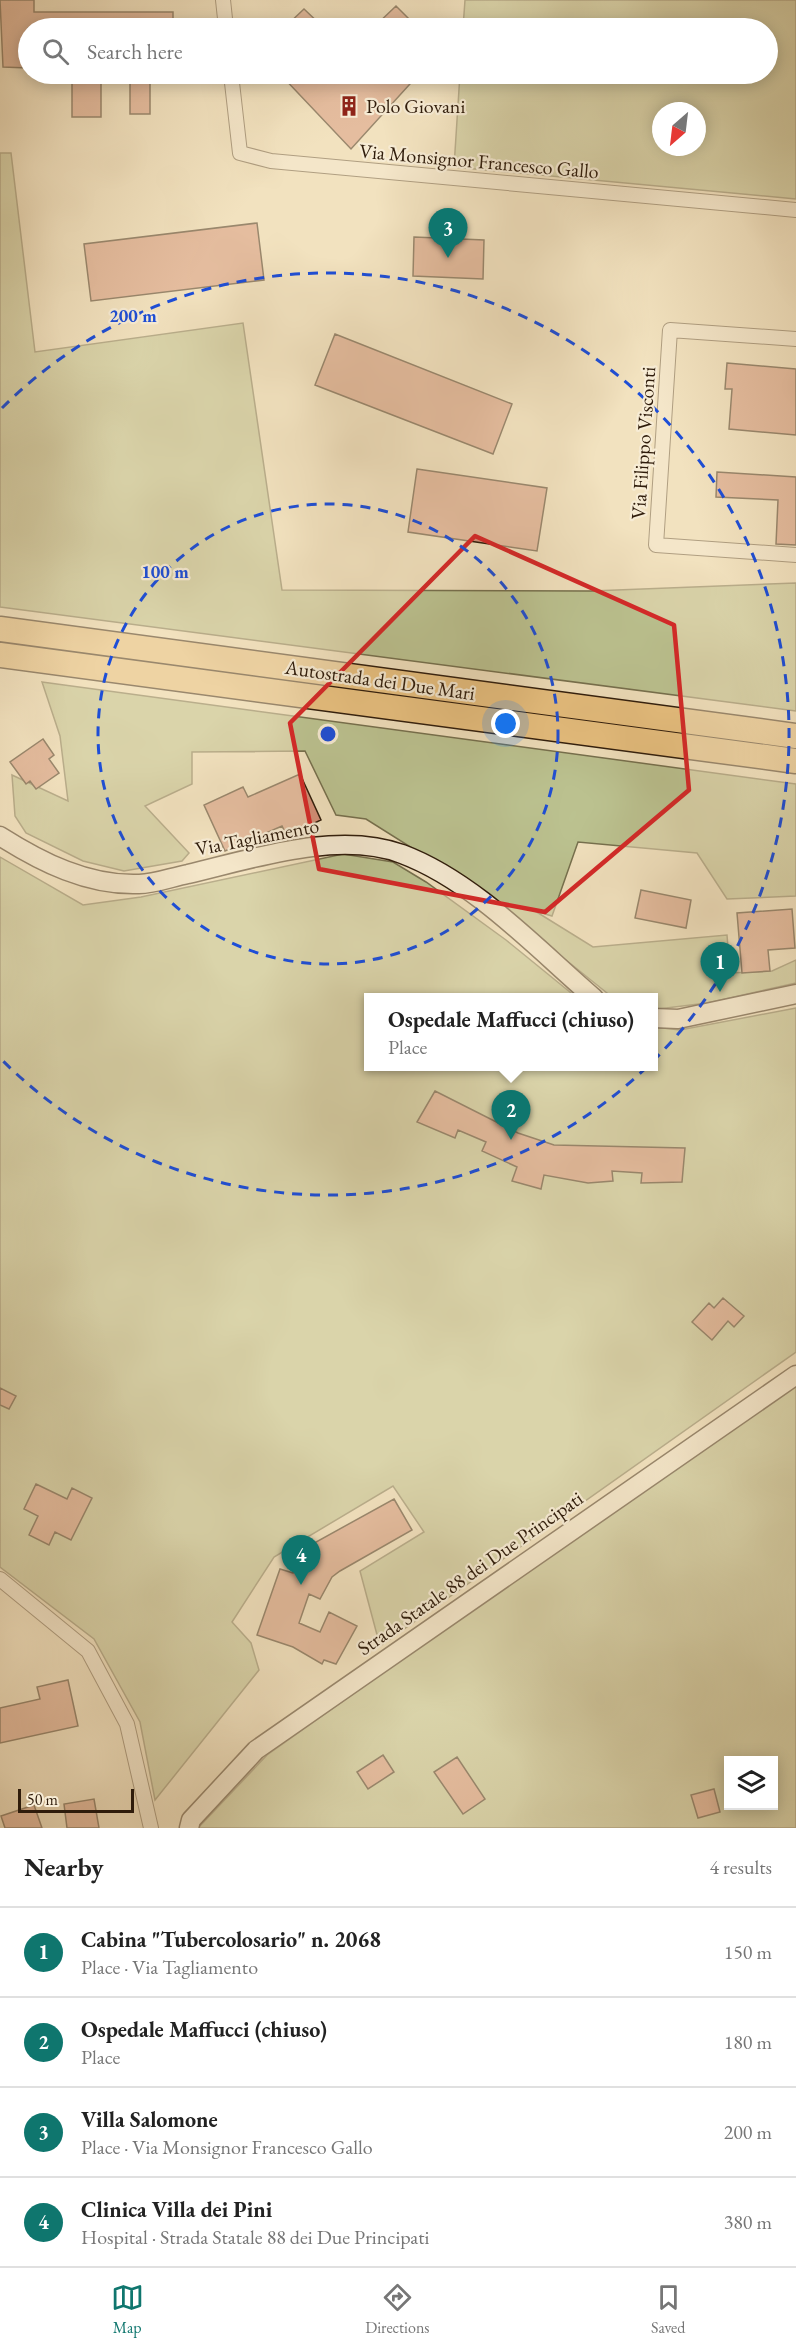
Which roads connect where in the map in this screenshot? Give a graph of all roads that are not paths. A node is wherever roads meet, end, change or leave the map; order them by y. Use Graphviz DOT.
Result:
graph roads {
  1 [pos="223,0"];
  2 [pos="225,18"];
  3 [pos="232,84"];
  4 [pos="796,210"];
  5 [pos="796,339"];
  6 [pos="796,555"];
  7 [pos="2,630"];
  8 [pos="0,655"];
  9 [pos="796,736"];
  10 [pos="796,761"];
  11 [pos="0,836"];
  12 [pos="588,993"];
  13 [pos="796,994"];
  14 [pos="658,1018"];
  15 [pos="796,1375"];
  16 [pos="0,1579"];
  17 [pos="151,1828"];
  18 [pos="189,1828"];
  1 -- 2 [label="street"];
  3 -- 4 [label="street, Via Monsignor Francesco Gallo"];
  5 -- 6 [label="street, Via Filippo Visconti"];
  7 -- 9 [label="highway, Autostrada dei Due Mari"];
  8 -- 10 [label="highway, Autostrada dei Due Mari"];
  11 -- 12 [label="main road, Via Tagliamento"];
  13 -- 14 [label="main road"];
  15 -- 18 [label="main road, Strada Statale 88 dei Due Principati"];
  16 -- 17 [label="street"];
}
